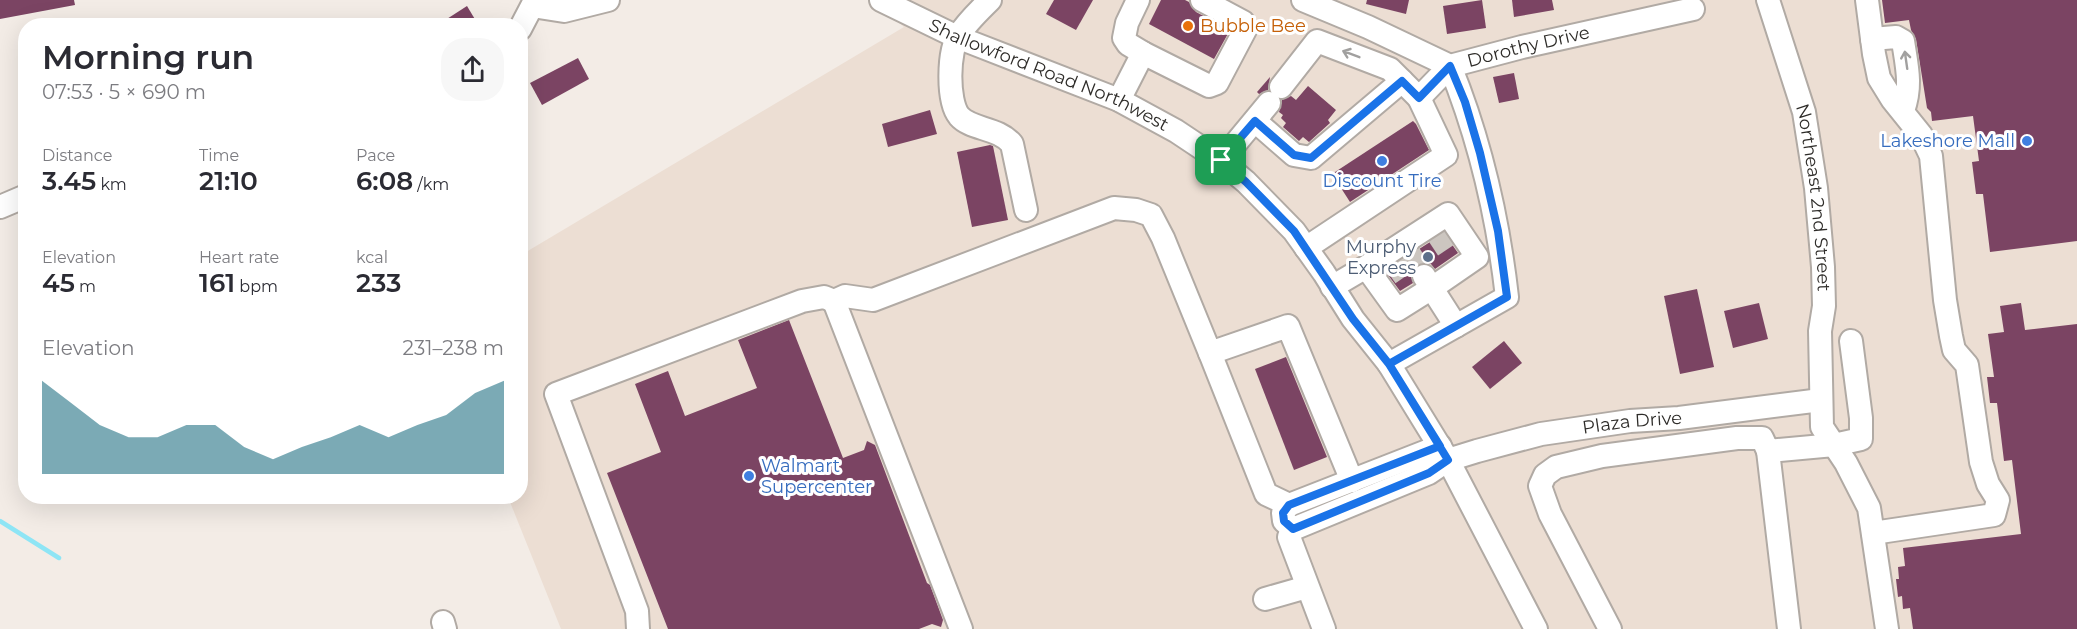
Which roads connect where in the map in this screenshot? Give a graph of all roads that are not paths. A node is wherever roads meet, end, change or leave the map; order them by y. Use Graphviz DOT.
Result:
graph roads {
  1 [pos="608,0"];
  2 [pos="881,0"];
  3 [pos="990,0"];
  4 [pos="1138,0"];
  5 [pos="1202,0"];
  6 [pos="1303,0"];
  7 [pos="1768,0"];
  8 [pos="1867,0"];
  9 [pos="525,3"];
  10 [pos="1693,9"];
  11 [pos="522,18"];
  12 [pos="957,37"];
  13 [pos="1872,39"];
  14 [pos="1143,53"];
  15 [pos="1450,66"];
  16 [pos="1402,81"];
  17 [pos="1419,98"];
  18 [pos="1119,100"];
  19 [pos="1268,103"];
  20 [pos="1903,111"];
  21 [pos="1221,160"];
  22 [pos="18,199"];
  23 [pos="0,207"];
  24 [pos="1026,210"];
  25 [pos="1306,248"];
  26 [pos="1366,267"];
  27 [pos="1332,287"];
  28 [pos="1421,287"];
  29 [pos="834,301"];
  30 [pos="1456,326"];
  31 [pos="1851,341"];
  32 [pos="1210,353"];
  33 [pos="1389,364"];
  34 [pos="1821,400"];
  35 [pos="1834,446"];
  36 [pos="1768,452"];
  37 [pos="1444,453"];
  38 [pos="1352,481"];
  39 [pos="1289,505"];
  40 [pos="1293,529"];
  41 [pos="1873,533"];
  42 [pos="1308,587"];
  43 [pos="1265,599"];
  44 [pos="638,629"];
  45 [pos="961,629"];
  46 [pos="1324,629"];
  47 [pos="1536,629"];
  48 [pos="1610,629"];
  49 [pos="1789,629"];
  50 [pos="1887,629"];
  1 -- 9 [label="street"];
  2 -- 12 [label="street, Shallowford Road Northwest"];
  3 -- 12 [label="street"];
  4 -- 14 [label="street"];
  5 -- 14 [label="street"];
  6 -- 15 [label="street, Dorothy Drive"];
  7 -- 34 [label="street, Northeast 2nd Street"];
  8 -- 13 [label="street"];
  9 -- 11 [label="street"];
  10 -- 15 [label="street, Dorothy Drive"];
  12 -- 18 [label="street, Shallowford Road Northwest"];
  12 -- 24 [label="street"];
  13 -- 20 [label="street"];
  20 -- 13 [label="street, one-way"];
  14 -- 18 [label="street"];
  15 -- 17 [label="street"];
  15 -- 30 [label="street"];
  16 -- 17 [label="street"];
  16 -- 19 [label="street, one-way"];
  16 -- 19 [label="street"];
  17 -- 25 [label="street"];
  18 -- 21 [label="street, Shallowford Road Northwest"];
  19 -- 21 [label="street"];
  20 -- 41 [label="street"];
  21 -- 25 [label="street, Shallowford Road Northwest"];
  22 -- 23 [label="street"];
  25 -- 27 [label="street, Shallowford Road Northwest"];
  26 -- 27 [label="street"];
  26 -- 28 [label="street"];
  26 -- 28 [label="street"];
  27 -- 33 [label="street, Shallowford Road Northwest"];
  28 -- 30 [label="street"];
  29 -- 32 [label="street"];
  29 -- 44 [label="street"];
  29 -- 45 [label="street"];
  30 -- 33 [label="street"];
  31 -- 35 [label="street"];
  32 -- 38 [label="street"];
  32 -- 39 [label="street"];
  33 -- 37 [label="street, Shallowford Road Northwest"];
  34 -- 35 [label="street, Northeast 2nd Street"];
  34 -- 37 [label="street, Plaza Drive"];
  35 -- 36 [label="street"];
  35 -- 41 [label="street, Northeast 2nd Street"];
  36 -- 48 [label="street"];
  36 -- 49 [label="street"];
  37 -- 38 [label="street"];
  37 -- 40 [label="street"];
  37 -- 47 [label="street, Shallowford Road Northwest"];
  38 -- 39 [label="street"];
  39 -- 40 [label="street"];
  40 -- 42 [label="street"];
  41 -- 50 [label="street, Northeast 2nd Street"];
  42 -- 43 [label="street"];
  42 -- 46 [label="street"];
}
